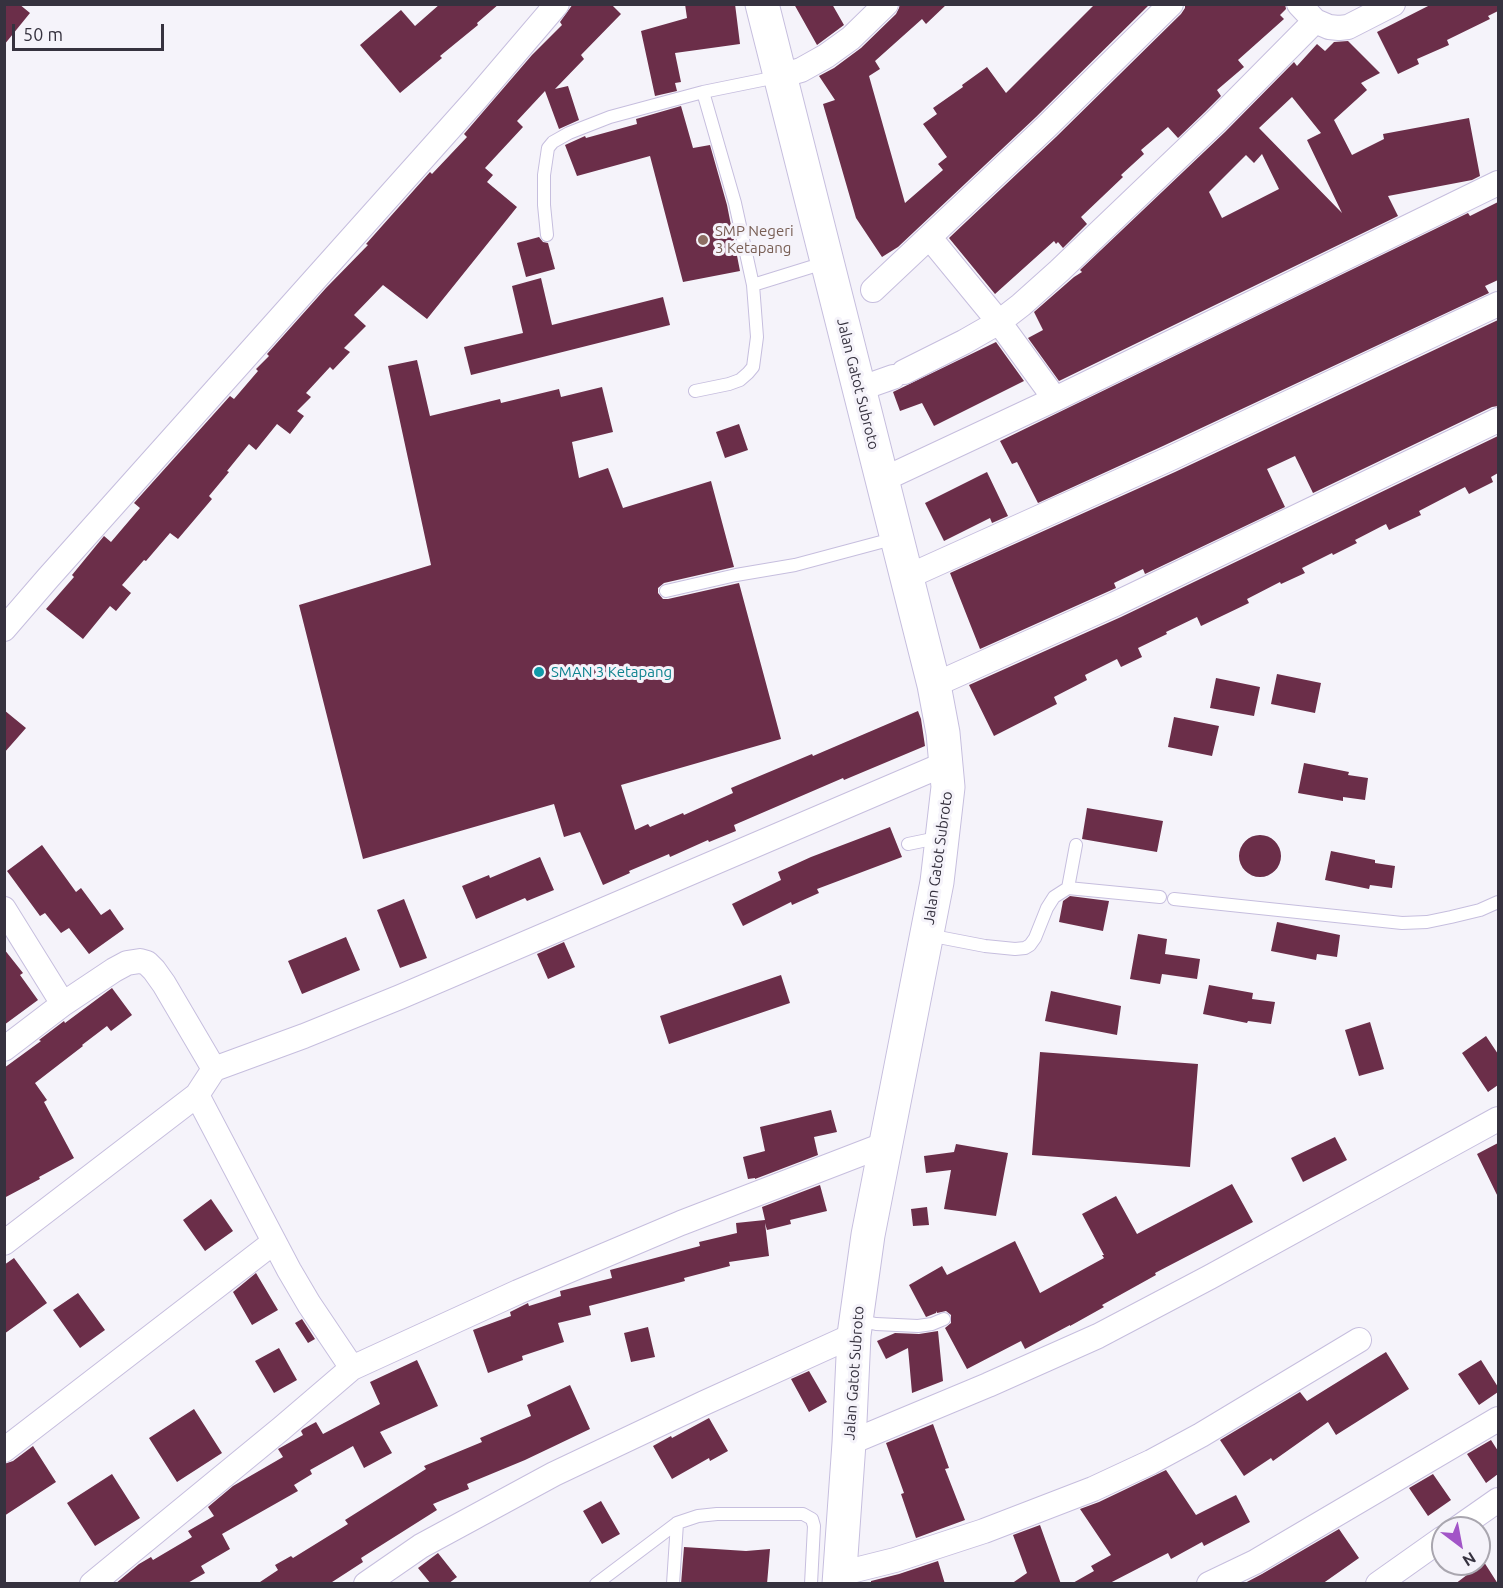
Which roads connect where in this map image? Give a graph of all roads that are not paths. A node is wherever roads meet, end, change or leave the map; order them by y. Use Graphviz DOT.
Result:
graph roads {
  1 [pos="557,4"];
  2 [pos="762,4"];
  3 [pos="886,4"];
  4 [pos="1171,4"];
  5 [pos="1393,4"];
  6 [pos="1307,13"];
  7 [pos="775,77"];
  8 [pos="703,92"];
  9 [pos="1498,183"];
  10 [pos="547,235"];
  11 [pos="930,237"];
  12 [pos="820,264"];
  13 [pos="753,285"];
  14 [pos="859,302"];
  15 [pos="1498,304"];
  16 [pos="999,322"];
  17 [pos="859,389"];
  18 [pos="695,391"];
  19 [pos="1055,399"];
  20 [pos="1498,420"];
  21 [pos="882,480"];
  22 [pos="897,538"];
  23 [pos="907,577"];
  24 [pos="666,591"];
  25 [pos="4,629"];
  26 [pos="934,685"];
  27 [pos="947,763"];
  28 [pos="943,837"];
  29 [pos="908,844"];
  30 [pos="1076,845"];
  31 [pos="1068,888"];
  32 [pos="1160,897"];
  33 [pos="1174,899"];
  34 [pos="1498,902"];
  35 [pos="4,909"];
  36 [pos="926,934"];
  37 [pos="63,1004"];
  38 [pos="4,1049"];
  39 [pos="214,1068"];
  40 [pos="197,1095"];
  41 [pos="1498,1119"];
  42 [pos="886,1144"];
  43 [pos="274,1242"];
  44 [pos="4,1243"];
  45 [pos="944,1319"];
  46 [pos="855,1328"];
  47 [pos="1359,1340"];
  48 [pos="352,1368"];
  49 [pos="1498,1419"];
  50 [pos="849,1443"];
  51 [pos="4,1450"];
  52 [pos="1498,1500"];
  53 [pos="1475,1516"];
  54 [pos="677,1522"];
  55 [pos="1431,1546"];
  56 [pos="828,1566"];
  57 [pos="93,1584"];
  58 [pos="366,1584"];
  59 [pos="596,1584"];
  60 [pos="673,1584"];
  61 [pos="1209,1584"];
  62 [pos="1378,1584"];
  1 -- 25 [label="street"];
  2 -- 7 [label="street, Jalan Gatot Subroto"];
  3 -- 7 [label="street"];
  4 -- 11 [label="street"];
  5 -- 6 [label="street"];
  6 -- 16 [label="street"];
  7 -- 8 [label="lane"];
  7 -- 12 [label="street, Jalan Gatot Subroto"];
  8 -- 10 [label="lane"];
  8 -- 13 [label="lane"];
  9 -- 19 [label="street"];
  11 -- 14 [label="street"];
  11 -- 16 [label="street"];
  12 -- 13 [label="lane"];
  12 -- 14 [label="street, Jalan Gatot Subroto"];
  13 -- 18 [label="lane"];
  14 -- 17 [label="street, Jalan Gatot Subroto"];
  15 -- 23 [label="street"];
  16 -- 17 [label="street"];
  16 -- 19 [label="street"];
  17 -- 21 [label="street, Jalan Gatot Subroto"];
  19 -- 21 [label="street"];
  20 -- 26 [label="street"];
  21 -- 22 [label="street, Jalan Gatot Subroto"];
  22 -- 23 [label="street, Jalan Gatot Subroto"];
  22 -- 24 [label="lane"];
  23 -- 26 [label="street, Jalan Gatot Subroto"];
  26 -- 27 [label="street, Jalan Gatot Subroto"];
  27 -- 28 [label="street, Jalan Gatot Subroto"];
  27 -- 39 [label="street"];
  28 -- 29 [label="lane"];
  28 -- 36 [label="street, Jalan Gatot Subroto"];
  30 -- 31 [label="lane"];
  31 -- 32 [label="lane"];
  31 -- 36 [label="lane"];
  33 -- 34 [label="lane"];
  35 -- 37 [label="street"];
  36 -- 42 [label="street, Jalan Gatot Subroto"];
  37 -- 38 [label="street"];
  37 -- 39 [label="street"];
  39 -- 40 [label="street"];
  40 -- 43 [label="street"];
  40 -- 44 [label="street"];
  41 -- 50 [label="street"];
  42 -- 46 [label="street, Jalan Gatot Subroto"];
  42 -- 48 [label="street"];
  43 -- 48 [label="street"];
  43 -- 51 [label="street"];
  45 -- 46 [label="lane"];
  46 -- 50 [label="street, Jalan Gatot Subroto"];
  46 -- 58 [label="street"];
  47 -- 56 [label="street"];
  48 -- 57 [label="street"];
  49 -- 61 [label="street"];
  50 -- 56 [label="street, Jalan Gatot Subroto"];
  52 -- 53 [label="street"];
  54 -- 56 [label="lane"];
  54 -- 59 [label="lane"];
  54 -- 60 [label="lane"];
  55 -- 62 [label="street"];
}
